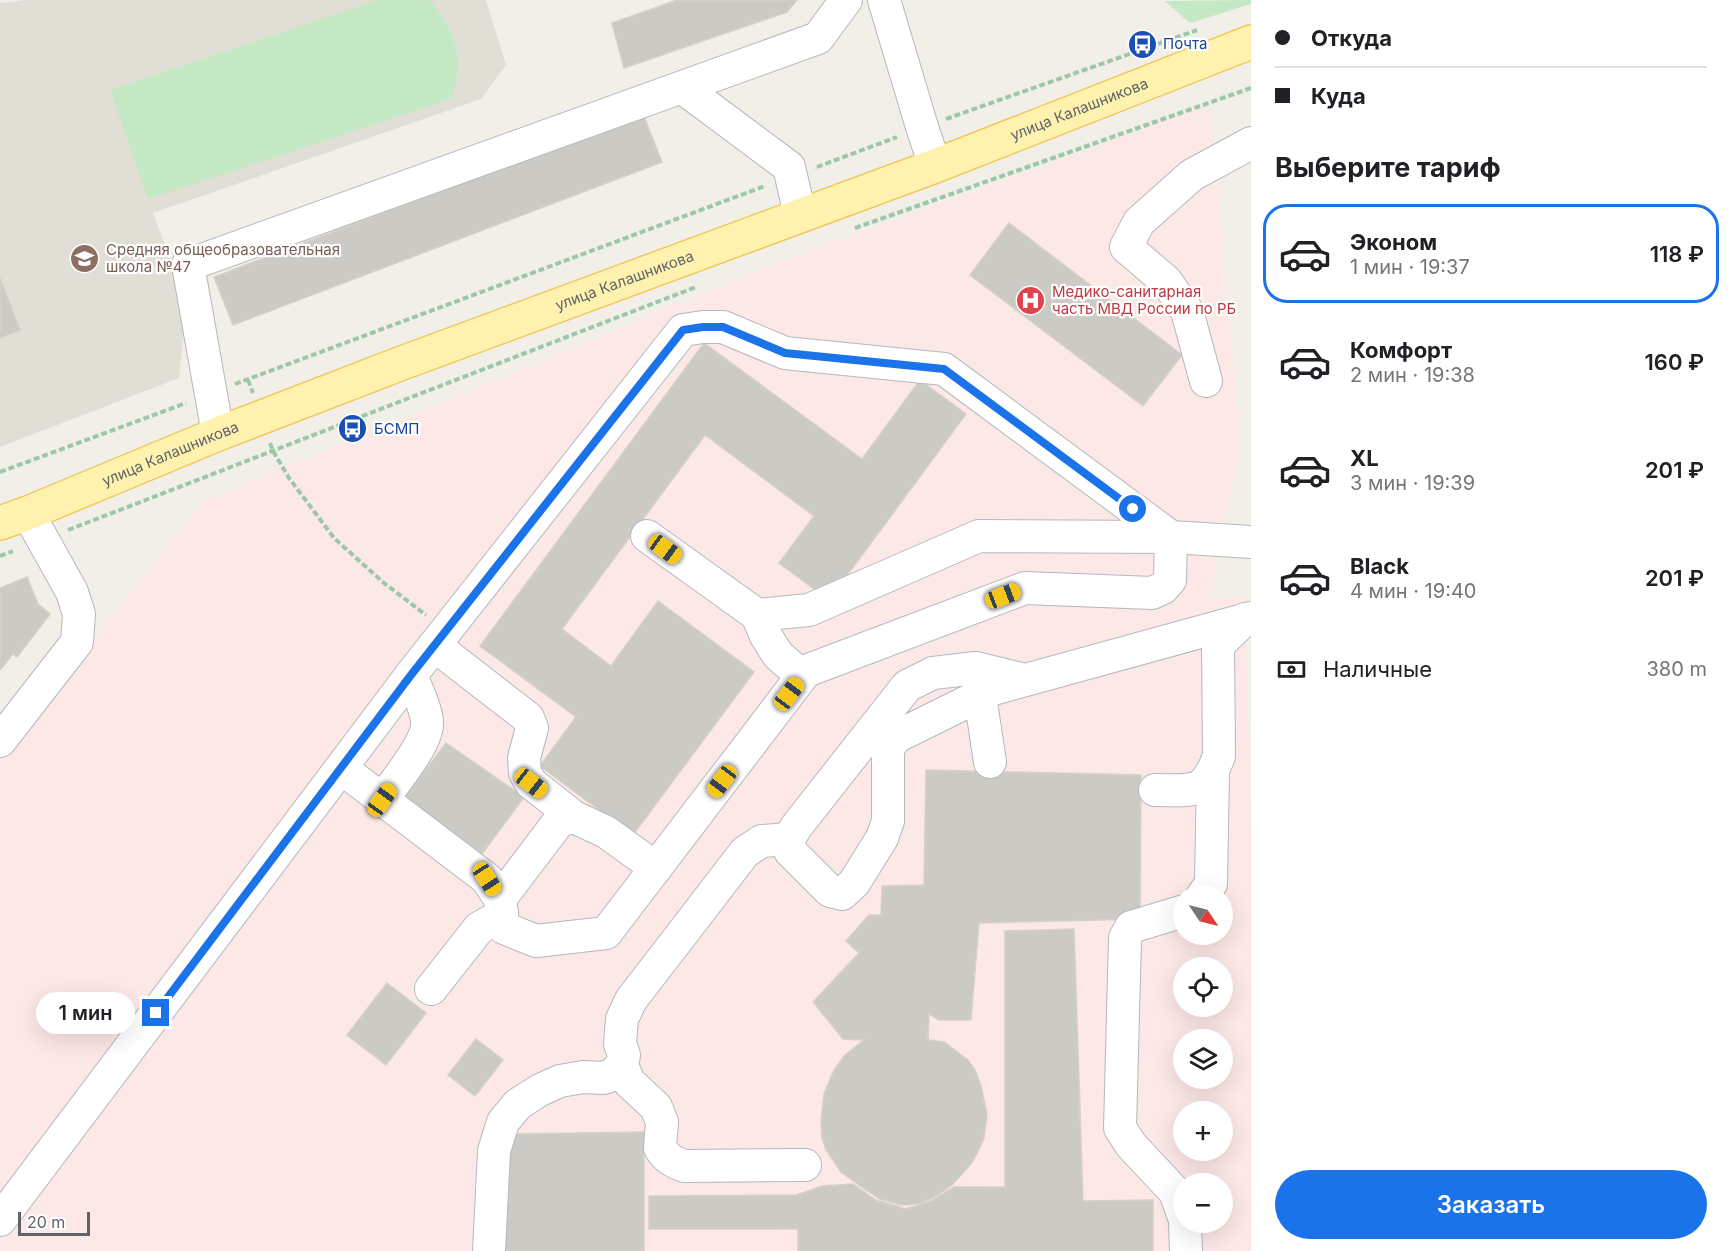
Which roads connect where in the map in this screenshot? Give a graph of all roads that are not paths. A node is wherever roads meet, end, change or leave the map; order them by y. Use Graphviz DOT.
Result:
graph roads {
  1 [pos="846,0"];
  2 [pos="884,0"];
  3 [pos="1251,42"];
  4 [pos="683,88"];
  5 [pos="1251,143"];
  6 [pos="935,166"];
  7 [pos="800,215"];
  8 [pos="1206,381"];
  9 [pos="218,434"];
  10 [pos="24,525"];
  11 [pos="647,536"];
  12 [pos="1171,537"];
  13 [pos="1251,542"];
  14 [pos="757,615"];
  15 [pos="1248,618"];
  16 [pos="440,638"];
  17 [pos="411,675"];
  18 [pos="802,676"];
  19 [pos="1025,680"];
  20 [pos="980,696"];
  21 [pos="883,735"];
  22 [pos="0,741"];
  23 [pos="990,762"];
  24 [pos="340,768"];
  25 [pos="1213,772"];
  26 [pos="1155,790"];
  27 [pos="382,800"];
  28 [pos="574,817"];
  29 [pos="789,839"];
  30 [pos="656,868"];
  31 [pos="1210,885"];
  32 [pos="501,907"];
  33 [pos="1173,914"];
  34 [pos="431,989"];
  35 [pos="622,1065"];
  36 [pos="805,1165"];
  37 [pos="1173,1190"];
  38 [pos="0,1220"];
  39 [pos="1185,1233"];
  40 [pos="489,1251"];
  41 [pos="1186,1251"];
  1 -- 4 [label="lane"];
  2 -- 6 [label="lane"];
  3 -- 6 [label="main road, улица Калашникова"];
  4 -- 7 [label="lane"];
  4 -- 9 [label="lane"];
  5 -- 8 [label="lane"];
  6 -- 7 [label="main road, улица Калашникова"];
  7 -- 9 [label="main road, улица Калашникова"];
  9 -- 10 [label="main road, улица Калашникова"];
  10 -- 22 [label="lane"];
  11 -- 14 [label="lane"];
  12 -- 13 [label="lane"];
  12 -- 14 [label="lane"];
  12 -- 16 [label="lane"];
  12 -- 18 [label="lane"];
  14 -- 18 [label="lane"];
  15 -- 19 [label="lane"];
  15 -- 25 [label="lane"];
  16 -- 17 [label="lane"];
  16 -- 28 [label="lane"];
  17 -- 24 [label="lane"];
  17 -- 27 [label="lane"];
  18 -- 30 [label="lane"];
  19 -- 20 [label="lane"];
  19 -- 21 [label="lane"];
  20 -- 21 [label="lane"];
  20 -- 23 [label="lane"];
  21 -- 29 [label="lane"];
  21 -- 29 [label="lane"];
  24 -- 27 [label="lane"];
  24 -- 38 [label="lane"];
  25 -- 26 [label="lane"];
  25 -- 31 [label="lane"];
  27 -- 32 [label="lane"];
  28 -- 30 [label="lane"];
  28 -- 32 [label="lane"];
  29 -- 35 [label="lane"];
  30 -- 32 [label="lane"];
  32 -- 34 [label="lane"];
  33 -- 37 [label="lane"];
  35 -- 36 [label="lane"];
  35 -- 40 [label="lane"];
  39 -- 41 [label="lane"];
}
